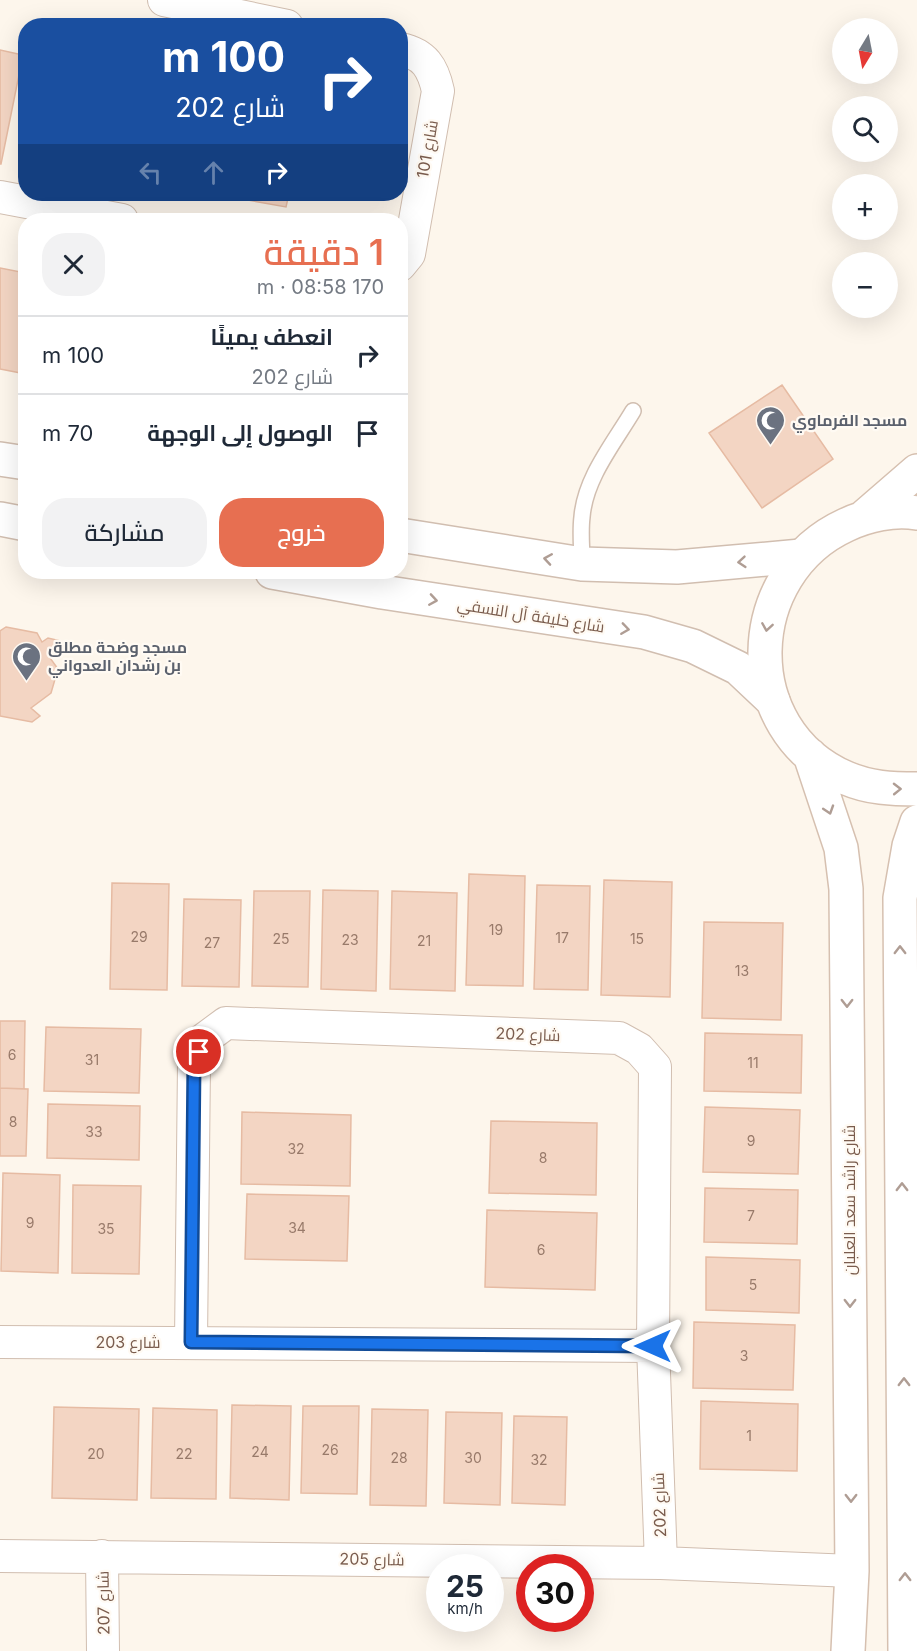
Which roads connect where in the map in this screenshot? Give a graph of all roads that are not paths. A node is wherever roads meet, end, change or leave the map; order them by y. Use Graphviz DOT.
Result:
graph roads {
  1 [pos="164,0"];
  2 [pos="249,18"];
  3 [pos="408,51"];
  4 [pos="0,197"];
  5 [pos="18,200"];
  6 [pos="21,201"];
  7 [pos="85,213"];
  8 [pos="408,255"];
  9 [pos="633,411"];
  10 [pos="0,459"];
  11 [pos="18,462"];
  12 [pos="917,471"];
  13 [pos="917,513"];
  14 [pos="865,516"];
  15 [pos="0,519"];
  16 [pos="18,522"];
  17 [pos="408,536"];
  18 [pos="801,556"];
  19 [pos="582,564"];
  20 [pos="349,579"];
  21 [pos="376,582"];
  22 [pos="773,701"];
  23 [pos="810,755"];
  24 [pos="917,789"];
  25 [pos="917,822"];
  26 [pos="0,1342"];
  27 [pos="191,1342"];
  28 [pos="653,1346"];
  29 [pos="0,1556"];
  30 [pos="102,1556"];
  31 [pos="661,1563"];
  32 [pos="852,1571"];
  33 [pos="909,1641"];
  34 [pos="103,1651"];
  35 [pos="848,1651"];
  1 -- 2 [label="street"];
  3 -- 8 [label="street, شارع 101"];
  4 -- 5 [label="street"];
  6 -- 7 [label="street"];
  9 -- 19 [label="lane"];
  10 -- 11 [label="main road"];
  12 -- 14 [label="main road"];
  13 -- 14 [label="main road"];
  14 -- 18 [label="main road"];
  15 -- 16 [label="main road"];
  19 -- 17 [label="main road, one-way"];
  18 -- 19 [label="main road, one-way"];
  18 -- 22 [label="main road, one-way"];
  20 -- 21 [label="main road, شارع خليفة آل النسفي"];
  21 -- 22 [label="main road, شارع خليفة آل النسفي, one-way"];
  22 -- 23 [label="main road"];
  23 -- 24 [label="main road, one-way"];
  23 -- 32 [label="main road, شارع راشد سعد العلبان, one-way"];
  33 -- 25 [label="main road, one-way"];
  26 -- 27 [label="street, شارع 203"];
  27 -- 28 [label="street, شارع 203"];
  27 -- 28 [label="street, شارع 202"];
  28 -- 31 [label="street, شارع 202"];
  29 -- 30 [label="street, شارع 205"];
  30 -- 31 [label="street, شارع 205"];
  30 -- 34 [label="street, شارع 207"];
  31 -- 32 [label="street, شارع 205"];
  32 -- 35 [label="main road, شارع راشد سعد العلبان"];
}
